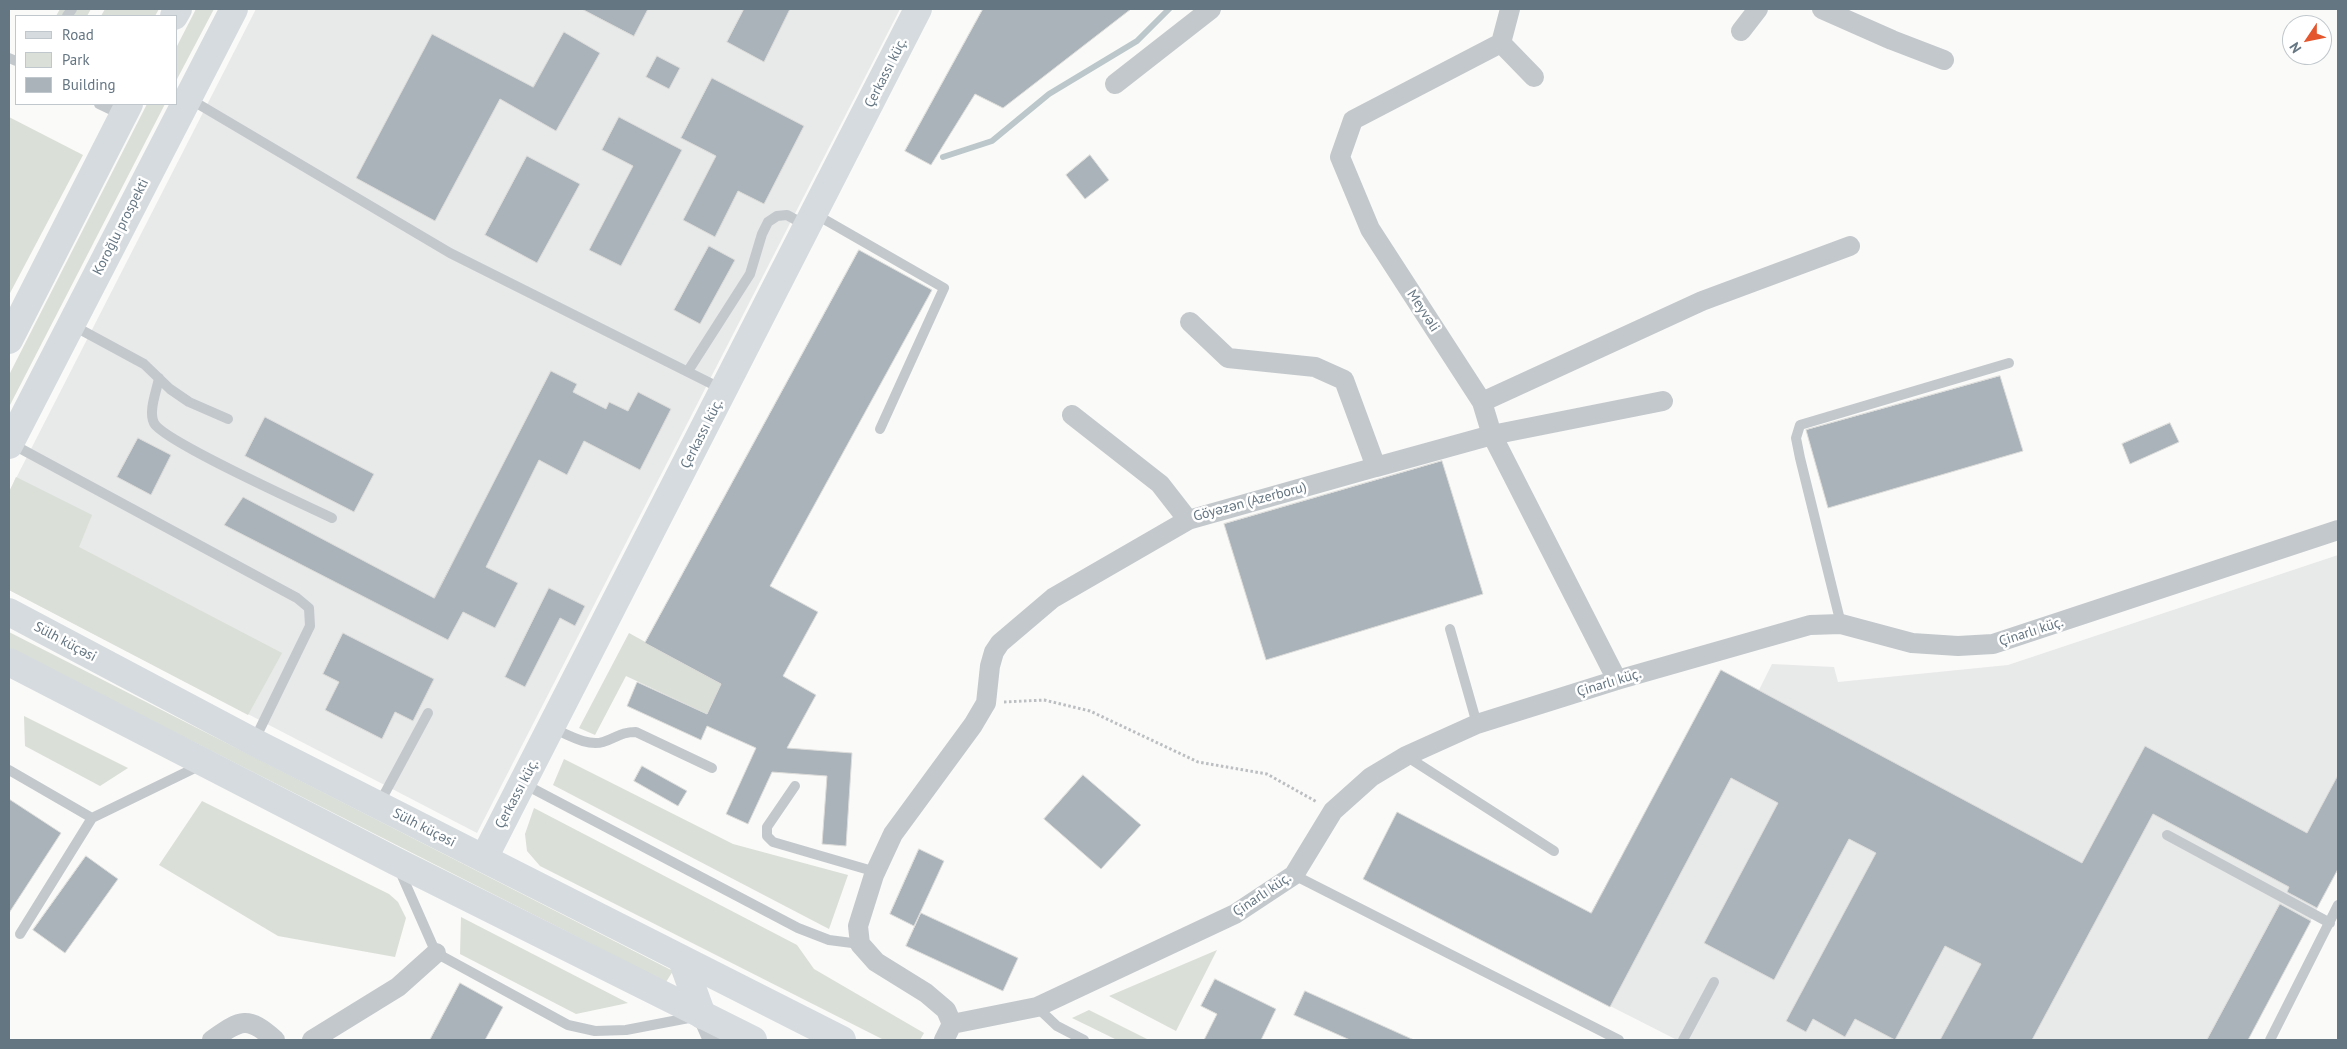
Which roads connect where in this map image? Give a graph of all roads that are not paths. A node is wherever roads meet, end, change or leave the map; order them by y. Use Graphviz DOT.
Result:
graph roads {
  1 [pos="234,9"];
  2 [pos="918,9"];
  3 [pos="1211,9"];
  4 [pos="1510,9"];
  5 [pos="1758,9"];
  6 [pos="1822,9"];
  7 [pos="1741,31"];
  8 [pos="1501,43"];
  9 [pos="1944,60"];
  10 [pos="1534,77"];
  11 [pos="1115,84"];
  12 [pos="188,98"];
  13 [pos="104,105"];
  14 [pos="126,110"];
  15 [pos="812,220"];
  16 [pos="1850,246"];
  17 [pos="1190,322"];
  18 [pos="71,324"];
  19 [pos="9,340"];
  20 [pos="2009,363"];
  21 [pos="688,371"];
  22 [pos="159,378"];
  23 [pos="725,390"];
  24 [pos="1663,401"];
  25 [pos="1482,402"];
  26 [pos="1072,415"];
  27 [pos="228,419"];
  28 [pos="880,429"];
  29 [pos="1492,435"];
  30 [pos="9,443"];
  31 [pos="1376,467"];
  32 [pos="332,518"];
  33 [pos="1188,520"];
  34 [pos="2338,530"];
  35 [pos="9,612"];
  36 [pos="1841,624"];
  37 [pos="1450,629"];
  38 [pos="9,662"];
  39 [pos="1617,680"];
  40 [pos="428,713"];
  41 [pos="1477,724"];
  42 [pos="552,728"];
  43 [pos="254,742"];
  44 [pos="1406,756"];
  45 [pos="204,763"];
  46 [pos="712,768"];
  47 [pos="9,770"];
  48 [pos="523,783"];
  49 [pos="795,786"];
  50 [pos="379,805"];
  51 [pos="92,818"];
  52 [pos="2167,836"];
  53 [pos="1554,851"];
  54 [pos="484,858"];
  55 [pos="395,861"];
  56 [pos="876,872"];
  57 [pos="1294,875"];
  58 [pos="2338,905"];
  59 [pos="2330,923"];
  60 [pos="20,934"];
  61 [pos="860,944"];
  62 [pos="436,953"];
  63 [pos="682,960"];
  64 [pos="1714,982"];
  65 [pos="1037,1007"];
  66 [pos="702,1015"];
  67 [pos="948,1032"];
  68 [pos="212,1040"];
  69 [pos="275,1040"];
  70 [pos="312,1040"];
  71 [pos="713,1040"];
  72 [pos="753,1040"];
  73 [pos="842,1040"];
  74 [pos="1084,1040"];
  75 [pos="1619,1040"];
  76 [pos="1683,1040"];
  77 [pos="2270,1040"];
  1 -- 12 [label="main road, Koroğlu prospekti"];
  2 -- 15 [label="main road, Çerkassı küç."];
  3 -- 11 [label="street"];
  4 -- 8 [label="street"];
  5 -- 7 [label="street"];
  6 -- 9 [label="street"];
  8 -- 10 [label="street"];
  8 -- 25 [label="street, Meyvəli"];
  12 -- 18 [label="main road, Koroğlu prospekti"];
  12 -- 21 [label="lane"];
  13 -- 14 [label="lane"];
  14 -- 19 [label="main road"];
  15 -- 21 [label="lane"];
  15 -- 23 [label="main road, Çerkassı küç."];
  15 -- 28 [label="lane"];
  16 -- 25 [label="street"];
  17 -- 31 [label="street"];
  18 -- 22 [label="lane"];
  18 -- 30 [label="main road, Koroğlu prospekti"];
  20 -- 36 [label="lane"];
  21 -- 23 [label="lane"];
  22 -- 27 [label="lane"];
  22 -- 32 [label="lane"];
  23 -- 42 [label="main road, Çerkassı küç."];
  24 -- 29 [label="street, Göyəzən (Azerboru)"];
  25 -- 29 [label="street, Meyvəli"];
  26 -- 33 [label="street, Göyəzən (Azerboru)"];
  29 -- 31 [label="street, Göyəzən (Azerboru)"];
  29 -- 39 [label="street, Meyvəli"];
  30 -- 43 [label="lane"];
  31 -- 33 [label="street, Göyəzən (Azerboru)"];
  33 -- 56 [label="street"];
  34 -- 36 [label="street, Çinarlı küç."];
  35 -- 43 [label="main road, Sülh küçəsi"];
  36 -- 39 [label="street, Çinarlı küç."];
  37 -- 41 [label="lane"];
  38 -- 45 [label="main road"];
  39 -- 41 [label="street, Çinarlı küç."];
  40 -- 50 [label="lane"];
  41 -- 44 [label="street, Çinarlı küç."];
  42 -- 46 [label="lane"];
  42 -- 48 [label="main road, Çerkassı küç."];
  43 -- 50 [label="main road, Sülh küçəsi"];
  44 -- 53 [label="lane"];
  44 -- 57 [label="street, Çinarlı küç."];
  45 -- 51 [label="lane"];
  45 -- 55 [label="main road"];
  47 -- 51 [label="lane"];
  48 -- 54 [label="main road, Çerkassı küç."];
  48 -- 61 [label="lane"];
  49 -- 56 [label="lane"];
  50 -- 54 [label="main road, Sülh küçəsi"];
  51 -- 60 [label="lane"];
  52 -- 59 [label="lane"];
  54 -- 63 [label="main road, Sülh küçəsi"];
  55 -- 62 [label="lane"];
  55 -- 66 [label="main road"];
  56 -- 61 [label="street"];
  57 -- 65 [label="street, Çinarlı küç."];
  57 -- 75 [label="lane"];
  58 -- 59 [label="lane"];
  59 -- 77 [label="lane"];
  61 -- 67 [label="street"];
  62 -- 66 [label="lane"];
  62 -- 70 [label="street"];
  63 -- 66 [label="main road"];
  63 -- 73 [label="main road, Sülh küçəsi"];
  64 -- 76 [label="lane"];
  65 -- 67 [label="street, Çinarlı küç."];
  65 -- 74 [label="lane"];
  66 -- 71 [label="street"];
  66 -- 72 [label="main road"];
  68 -- 69 [label="street"];
}
